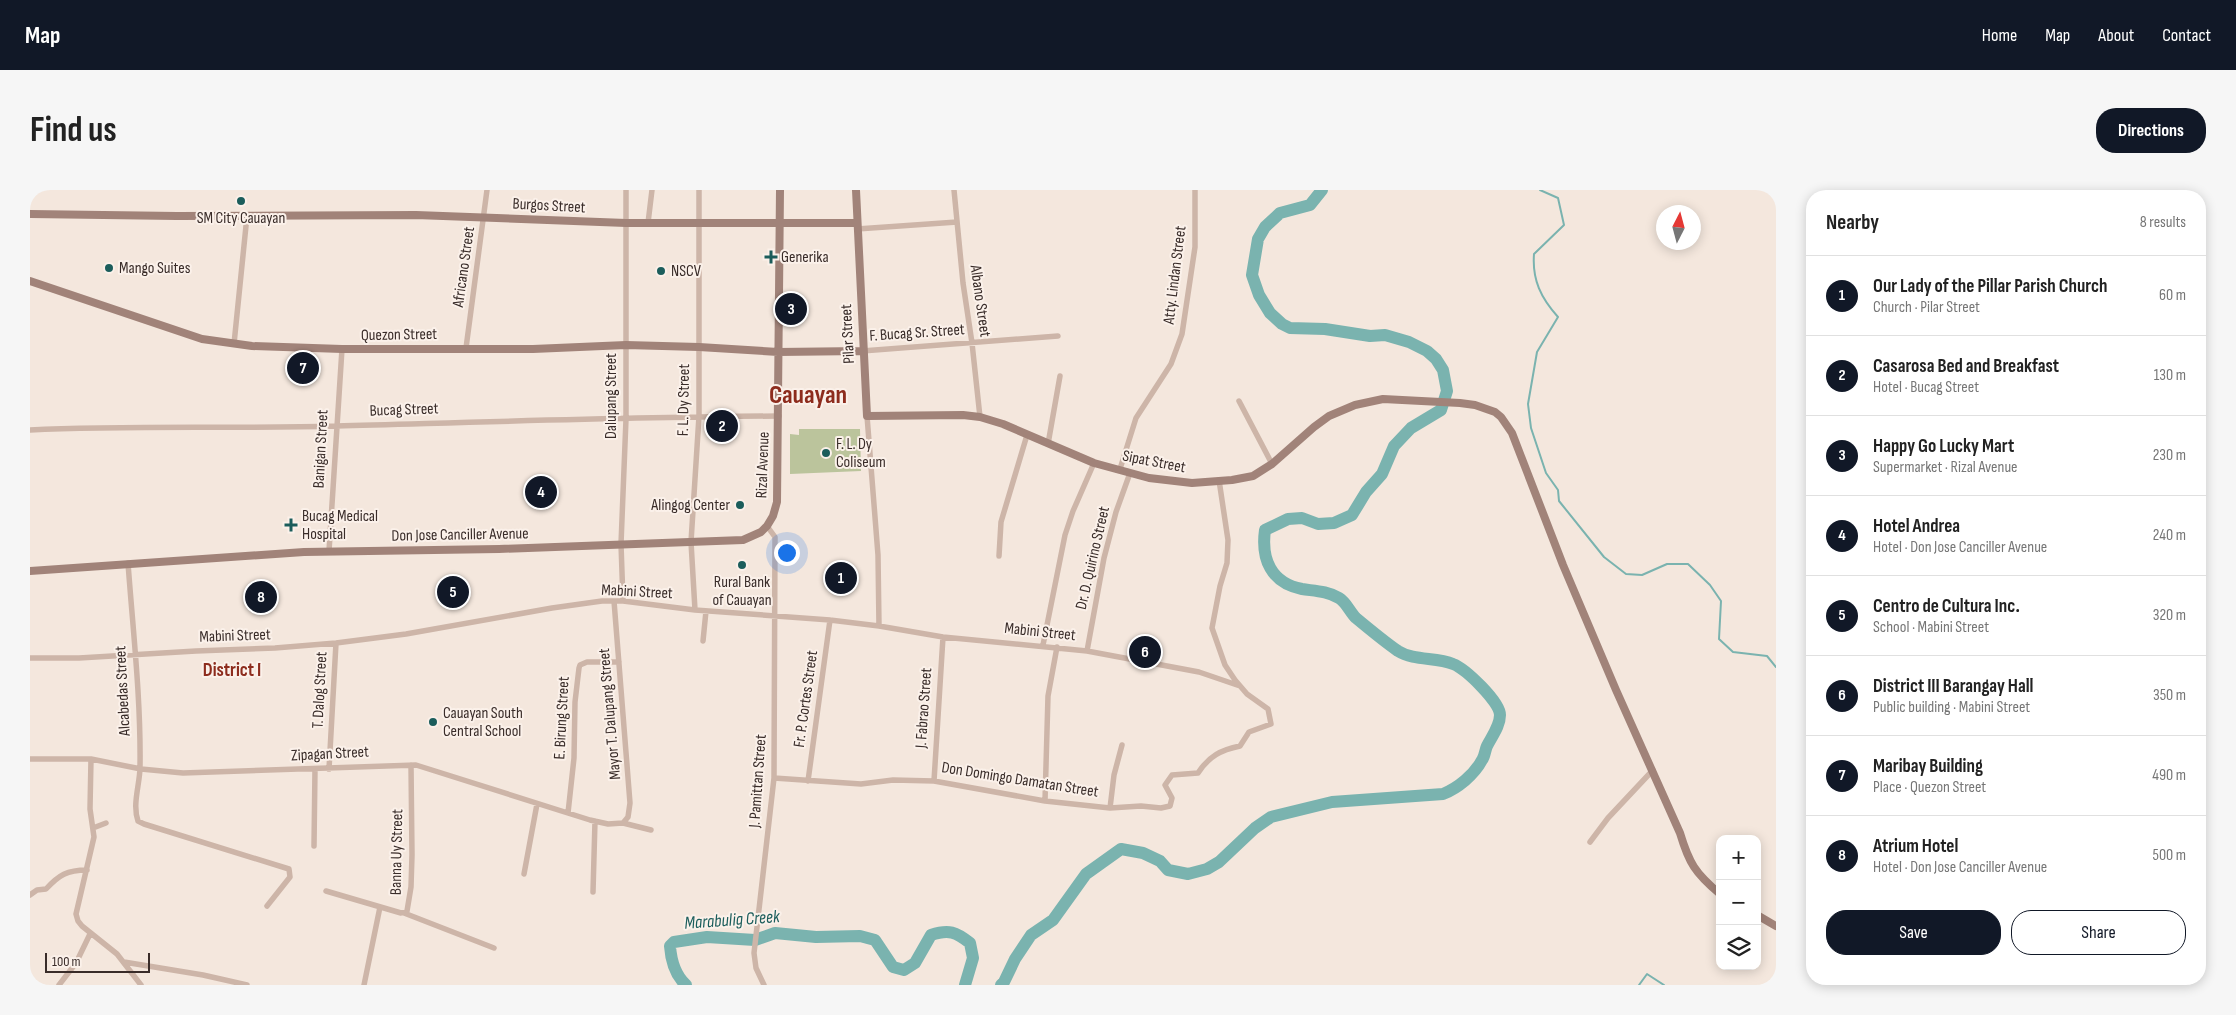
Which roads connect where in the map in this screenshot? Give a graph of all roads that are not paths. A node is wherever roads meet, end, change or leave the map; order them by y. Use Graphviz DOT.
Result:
graph roads {
  1 [pos="487,190"];
  2 [pos="626,190"];
  3 [pos="652,190"];
  4 [pos="699,190"];
  5 [pos="780,190"];
  6 [pos="856,190"];
  7 [pos="954,190"];
  8 [pos="1195,190"];
  9 [pos="30,214"];
  10 [pos="247,216"];
  11 [pos="485,217"];
  12 [pos="700,222"];
  13 [pos="957,222"];
  14 [pos="626,223"];
  15 [pos="780,223"];
  16 [pos="648,224"];
  17 [pos="857,226"];
  18 [pos="30,281"];
  19 [pos="1058,336"];
  20 [pos="972,343"];
  21 [pos="234,344"];
  22 [pos="626,345"];
  23 [pos="699,347"];
  24 [pos="466,348"];
  25 [pos="342,349"];
  26 [pos="862,351"];
  27 [pos="778,352"];
  28 [pos="1060,376"];
  29 [pos="1239,401"];
  30 [pos="699,416"];
  31 [pos="779,416"];
  32 [pos="866,416"];
  33 [pos="980,417"];
  34 [pos="626,419"];
  35 [pos="336,426"];
  36 [pos="30,430"];
  37 [pos="1027,435"];
  38 [pos="1048,444"];
  39 [pos="1094,462"];
  40 [pos="1272,464"];
  41 [pos="1120,469"];
  42 [pos="1130,473"];
  43 [pos="1219,480"];
  44 [pos="767,526"];
  45 [pos="691,542"];
  46 [pos="621,544"];
  47 [pos="329,551"];
  48 [pos="999,556"];
  49 [pos="128,564"];
  50 [pos="30,571"];
  51 [pos="614,601"];
  52 [pos="623,601"];
  53 [pos="695,610"];
  54 [pos="706,611"];
  55 [pos="776,616"];
  56 [pos="830,620"];
  57 [pos="879,626"];
  58 [pos="943,637"];
  59 [pos="704,641"];
  60 [pos="336,643"];
  61 [pos="1043,645"];
  62 [pos="1057,647"];
  63 [pos="1087,651"];
  64 [pos="135,655"];
  65 [pos="30,658"];
  66 [pos="619,662"];
  67 [pos="1240,686"];
  68 [pos="1122,745"];
  69 [pos="30,759"];
  70 [pos="91,759"];
  71 [pos="411,765"];
  72 [pos="140,769"];
  73 [pos="315,769"];
  74 [pos="329,769"];
  75 [pos="1653,770"];
  76 [pos="774,778"];
  77 [pos="808,781"];
  78 [pos="934,781"];
  79 [pos="1045,801"];
  80 [pos="537,804"];
  81 [pos="1110,808"];
  82 [pos="568,813"];
  83 [pos="595,821"];
  84 [pos="106,822"];
  85 [pos="623,823"];
  86 [pos="93,828"];
  87 [pos="651,830"];
  88 [pos="1590,842"];
  89 [pos="314,846"];
  90 [pos="86,870"];
  91 [pos="524,874"];
  92 [pos="1716,890"];
  93 [pos="326,891"];
  94 [pos="593,892"];
  95 [pos="30,895"];
  96 [pos="268,906"];
  97 [pos="380,907"];
  98 [pos="404,913"];
  99 [pos="1761,918"];
  100 [pos="1776,926"];
  101 [pos="90,934"];
  102 [pos="494,948"];
  103 [pos="124,962"];
  104 [pos="30,979"];
  105 [pos="31,985"];
  106 [pos="59,985"];
  107 [pos="141,985"];
  108 [pos="247,985"];
  109 [pos="364,985"];
  110 [pos="764,985"];
  1 -- 11 [label="street, Africano Street"];
  2 -- 14 [label="street, Dalupang Street"];
  3 -- 16 [label="street"];
  4 -- 12 [label="street, F. L. Dy Street"];
  5 -- 15 [label="street, Rizal Avenue"];
  6 -- 17 [label="street, Pilar Street"];
  7 -- 13 [label="street, Albano Street"];
  8 -- 41 [label="street, Atty. Lindan Street"];
  9 -- 10 [label="street, Burgos Street"];
  10 -- 11 [label="street, Burgos Street"];
  10 -- 21 [label="street"];
  11 -- 14 [label="street, Burgos Street"];
  11 -- 24 [label="street, Africano Street"];
  12 -- 15 [label="street, Burgos Street"];
  12 -- 16 [label="street, Burgos Street"];
  12 -- 23 [label="street, F. L. Dy Street"];
  13 -- 17 [label="street"];
  13 -- 20 [label="street, Albano Street"];
  14 -- 16 [label="street, Burgos Street"];
  14 -- 22 [label="street, Dalupang Street"];
  15 -- 17 [label="street, Burgos Street"];
  15 -- 27 [label="street, Rizal Avenue"];
  17 -- 26 [label="street, Pilar Street"];
  18 -- 21 [label="street, Quezon Street"];
  19 -- 20 [label="street, F. Bucag Sr. Street"];
  20 -- 26 [label="street, F. Bucag Sr. Street"];
  20 -- 33 [label="street, Albano Street"];
  21 -- 25 [label="street, Quezon Street"];
  22 -- 23 [label="street, Quezon Street"];
  22 -- 24 [label="street, Quezon Street"];
  22 -- 34 [label="street, Dalupang Street"];
  23 -- 27 [label="street, Quezon Street"];
  23 -- 30 [label="street, F. L. Dy Street"];
  24 -- 25 [label="street, Quezon Street"];
  25 -- 35 [label="street, Banigan Street"];
  26 -- 27 [label="street, F. Bucag Sr. Street"];
  26 -- 32 [label="street, Pilar Street"];
  27 -- 31 [label="street, Rizal Avenue"];
  28 -- 38 [label="street"];
  29 -- 40 [label="street"];
  30 -- 31 [label="street, Bucag Street"];
  30 -- 34 [label="street, Bucag Street"];
  30 -- 45 [label="street, F. L. Dy Street"];
  31 -- 44 [label="street, Rizal Avenue"];
  32 -- 33 [label="street, Sipat Street"];
  32 -- 57 [label="street, Pilar Street"];
  33 -- 37 [label="street, Sipat Street"];
  34 -- 35 [label="street, Bucag Street"];
  34 -- 46 [label="street, Dalupang Street"];
  35 -- 36 [label="street, Bucag Street"];
  35 -- 47 [label="street, Banigan Street"];
  37 -- 38 [label="street, Sipat Street"];
  37 -- 48 [label="street"];
  38 -- 39 [label="street, Sipat Street"];
  39 -- 41 [label="street, Sipat Street"];
  39 -- 61 [label="street"];
  40 -- 43 [label="street, Sipat Street"];
  40 -- 75 [label="street, Sipat Street"];
  41 -- 42 [label="street, Sipat Street"];
  42 -- 43 [label="street, Sipat Street"];
  42 -- 63 [label="street, Dr. D. Quirino Street"];
  43 -- 67 [label="street, Don Domingo Damatan Street"];
  44 -- 45 [label="street, Don Jose Canciller Avenue"];
  44 -- 55 [label="street"];
  45 -- 46 [label="street, Don Jose Canciller Avenue"];
  45 -- 53 [label="street, F. L. Dy Street"];
  46 -- 47 [label="street, Don Jose Canciller Avenue"];
  46 -- 52 [label="street, Dalupang Street"];
  47 -- 49 [label="street, Don Jose Canciller Avenue"];
  49 -- 50 [label="street, Don Jose Canciller Avenue"];
  49 -- 64 [label="street, Alcabedas Street"];
  51 -- 52 [label="street, Mabini Street"];
  51 -- 60 [label="street, Mabini Street"];
  51 -- 66 [label="street, Mayor T. Dalupang Street"];
  52 -- 53 [label="street, Mabini Street"];
  53 -- 54 [label="street, Mabini Street"];
  54 -- 55 [label="street, Mabini Street"];
  54 -- 59 [label="street"];
  55 -- 56 [label="street, Mabini Street"];
  55 -- 76 [label="street, J. Pamittan Street"];
  56 -- 57 [label="street, Mabini Street"];
  56 -- 77 [label="street, Fr. P. Cortes Street"];
  57 -- 58 [label="street, Mabini Street"];
  58 -- 61 [label="street, Mabini Street"];
  58 -- 78 [label="street, J. Fabrao Street"];
  60 -- 64 [label="street, Mabini Street"];
  60 -- 74 [label="street, T. Dalog Street"];
  61 -- 62 [label="street, Mabini Street"];
  62 -- 63 [label="street, Mabini Street"];
  62 -- 79 [label="street"];
  63 -- 67 [label="street, Mabini Street"];
  64 -- 65 [label="street, Mabini Street"];
  64 -- 72 [label="street, Alcabedas Street"];
  66 -- 82 [label="street, E. Birung Street"];
  66 -- 85 [label="street, Mayor T. Dalupang Street"];
  67 -- 81 [label="street, Don Domingo Damatan Street"];
  68 -- 81 [label="street"];
  69 -- 70 [label="street, Zipagan Street"];
  70 -- 72 [label="street, Zipagan Street"];
  70 -- 86 [label="street"];
  71 -- 74 [label="street, Zipagan Street"];
  71 -- 80 [label="street, Zipagan Street"];
  71 -- 98 [label="street, Banna Uy Street"];
  72 -- 73 [label="street, Zipagan Street"];
  72 -- 96 [label="street, Alcabedas Street"];
  73 -- 74 [label="street, Zipagan Street"];
  73 -- 89 [label="street"];
  75 -- 88 [label="street"];
  75 -- 92 [label="street, Sipat Street"];
  76 -- 77 [label="street, Don Domingo Damatan Street"];
  76 -- 110 [label="street, J. Pamittan Street"];
  77 -- 78 [label="street, Don Domingo Damatan Street"];
  78 -- 79 [label="street, Don Domingo Damatan Street"];
  79 -- 81 [label="street, Don Domingo Damatan Street"];
  80 -- 82 [label="street, Zipagan Street"];
  80 -- 91 [label="street"];
  82 -- 83 [label="street, Zipagan Street"];
  83 -- 85 [label="street, Zipagan Street"];
  83 -- 94 [label="street"];
  84 -- 86 [label="street"];
  85 -- 87 [label="street, Zipagan Street"];
  86 -- 90 [label="street"];
  90 -- 95 [label="street"];
  90 -- 101 [label="street"];
  93 -- 97 [label="street, Banna Uy Street"];
  97 -- 98 [label="street, Banna Uy Street"];
  97 -- 109 [label="street"];
  98 -- 102 [label="street"];
  99 -- 100 [label="street"];
  101 -- 103 [label="street"];
  101 -- 106 [label="street"];
  103 -- 107 [label="street"];
  103 -- 108 [label="street"];
  104 -- 105 [label="street"];
}
